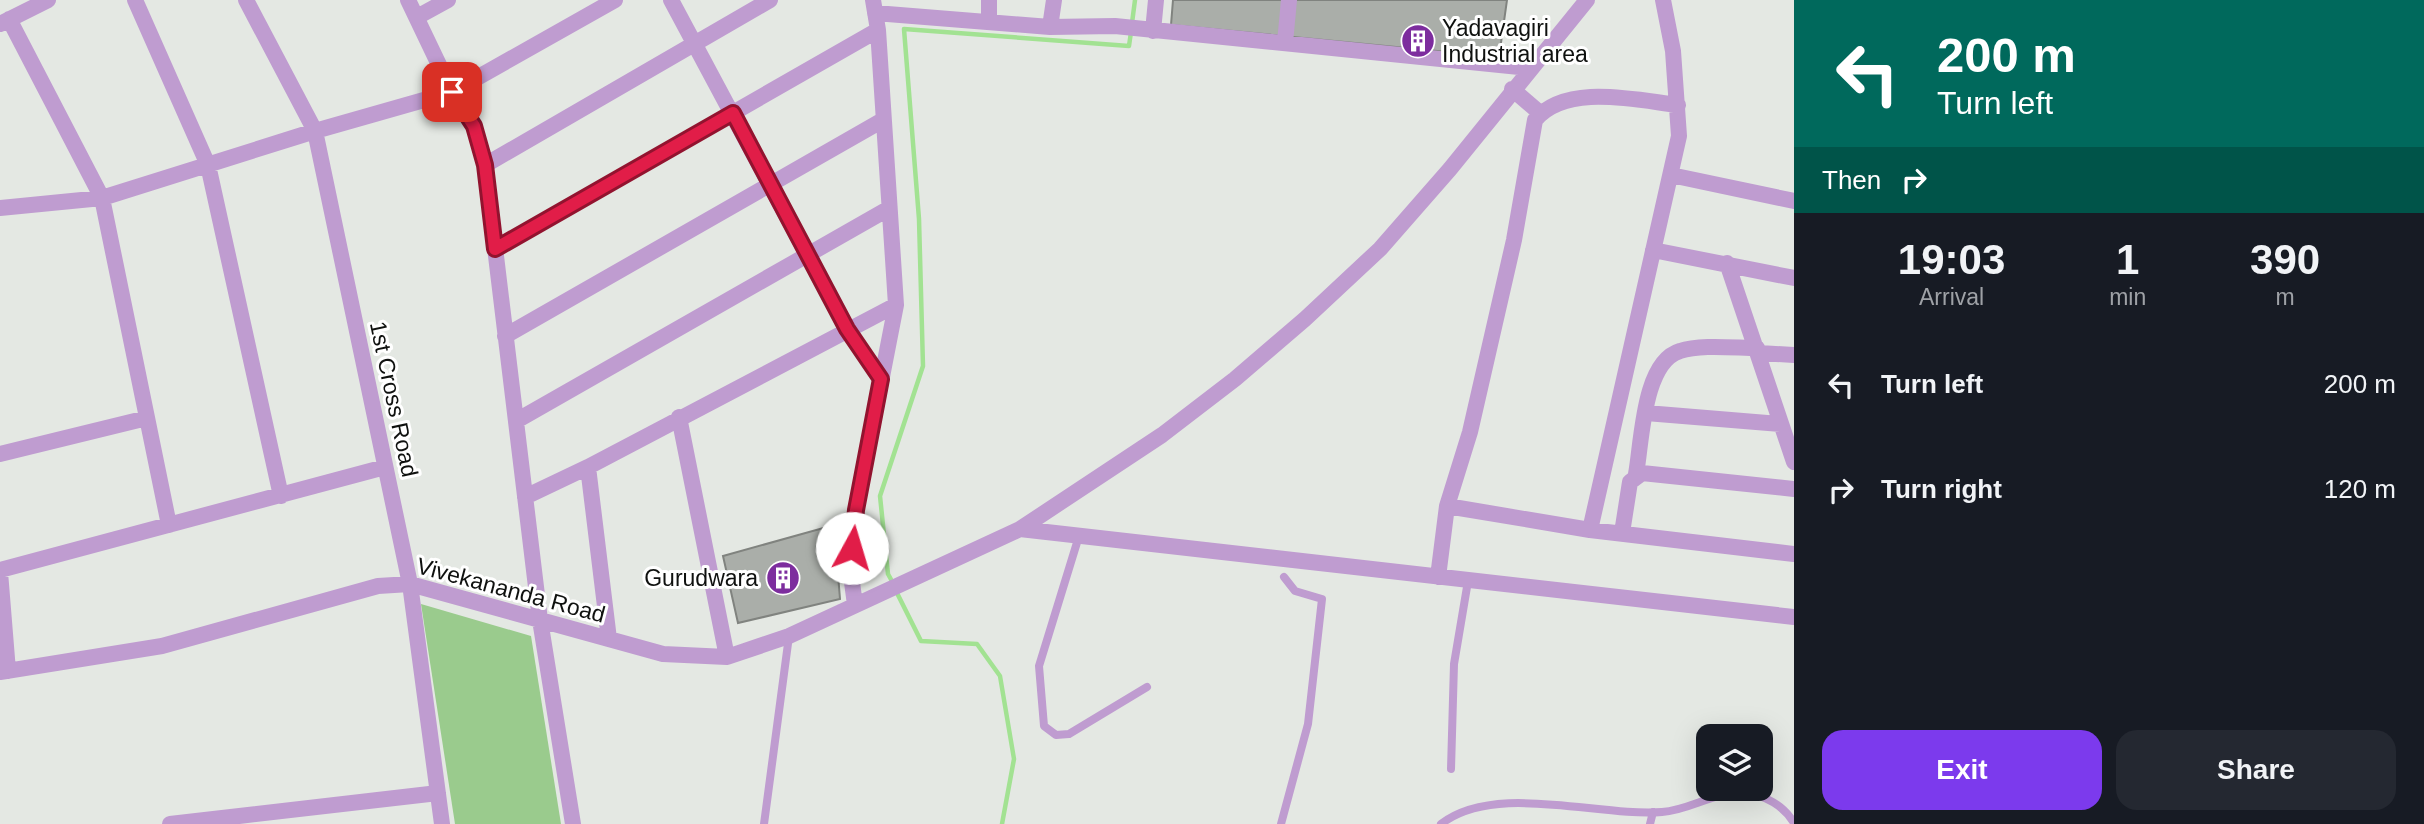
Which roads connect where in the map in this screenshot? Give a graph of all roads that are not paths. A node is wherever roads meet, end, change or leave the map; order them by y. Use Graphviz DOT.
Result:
graph roads {
  1 [pos="48,0"];
  2 [pos="135,0"];
  3 [pos="246,0"];
  4 [pos="408,0"];
  5 [pos="448,0"];
  6 [pos="615,0"];
  7 [pos="671,0"];
  8 [pos="770,0"];
  9 [pos="989,0"];
  10 [pos="1054,0"];
  11 [pos="1156,0"];
  12 [pos="1289,0"];
  13 [pos="1587,0"];
  14 [pos="1663,0"];
  15 [pos="878,9"];
  16 [pos="417,17"];
  17 [pos="4,22"];
  18 [pos="989,22"];
  19 [pos="1051,27"];
  20 [pos="878,30"];
  21 [pos="1150,30"];
  22 [pos="694,43"];
  23 [pos="1285,43"];
  24 [pos="1529,68"];
  25 [pos="1512,89"];
  26 [pos="452,92"];
  27 [pos="1678,105"];
  28 [pos="733,113"];
  29 [pos="1540,113"];
  30 [pos="883,120"];
  31 [pos="315,131"];
  32 [pos="208,164"];
  33 [pos="485,165"];
  34 [pos="1671,175"];
  35 [pos="772,184"];
  36 [pos="102,198"];
  37 [pos="1794,201"];
  38 [pos="0,208"];
  39 [pos="888,209"];
  40 [pos="495,249"];
  41 [pos="1653,250"];
  42 [pos="809,255"];
  43 [pos="1727,263"];
  44 [pos="1794,278"];
  45 [pos="895,305"];
  46 [pos="847,329"];
  47 [pos="505,335"];
  48 [pos="1758,351"];
  49 [pos="1794,355"];
  50 [pos="881,379"];
  51 [pos="1646,413"];
  52 [pos="680,417"];
  53 [pos="147,418"];
  54 [pos="516,421"];
  55 [pos="1781,424"];
  56 [pos="0,454"];
  57 [pos="1794,463"];
  58 [pos="385,467"];
  59 [pos="587,467"];
  60 [pos="1636,474"];
  61 [pos="1794,489"];
  62 [pos="281,496"];
  63 [pos="525,497"];
  64 [pos="1447,506"];
  65 [pos="169,525"];
  66 [pos="1020,529"];
  67 [pos="1590,530"];
  68 [pos="1622,533"];
  69 [pos="1079,536"];
  70 [pos="1794,554"];
  71 [pos="0,571"];
  72 [pos="1284,576"];
  73 [pos="1438,577"];
  74 [pos="1468,581"];
  75 [pos="410,584"];
  76 [pos="855,605"];
  77 [pos="1794,618"];
  78 [pos="540,620"];
  79 [pos="789,636"];
  80 [pos="610,639"];
  81 [pos="727,657"];
  82 [pos="4,672"];
  83 [pos="1147,687"];
  84 [pos="1451,769"];
  85 [pos="438,793"];
  86 [pos="1653,812"];
  87 [pos="1794,823"];
  88 [pos="170,824"];
  89 [pos="442,824"];
  90 [pos="573,824"];
  91 [pos="764,824"];
  92 [pos="1281,824"];
  93 [pos="1441,824"];
  94 [pos="1650,824"];
  1 -- 17 [label="street"];
  2 -- 32 [label="street"];
  3 -- 31 [label="street, 1st Cross Road"];
  4 -- 16 [label="street"];
  5 -- 16 [label="street"];
  6 -- 26 [label="street"];
  7 -- 22 [label="street"];
  8 -- 22 [label="street"];
  9 -- 18 [label="street"];
  10 -- 19 [label="street"];
  11 -- 21 [label="street"];
  12 -- 23 [label="street"];
  13 -- 24 [label="street, Vivekananda Road"];
  14 -- 27 [label="street"];
  15 -- 18 [label="street"];
  15 -- 20 [label="street"];
  16 -- 26 [label="street"];
  17 -- 36 [label="street"];
  18 -- 19 [label="street"];
  19 -- 21 [label="street"];
  20 -- 28 [label="street"];
  20 -- 30 [label="street"];
  21 -- 23 [label="street"];
  22 -- 28 [label="street"];
  22 -- 33 [label="street"];
  23 -- 24 [label="street"];
  24 -- 25 [label="street, Vivekananda Road"];
  25 -- 29 [label="street"];
  25 -- 66 [label="street, Vivekananda Road"];
  26 -- 31 [label="street"];
  26 -- 33 [label="street"];
  27 -- 29 [label="street"];
  27 -- 34 [label="street"];
  28 -- 35 [label="street"];
  28 -- 40 [label="street"];
  29 -- 64 [label="street"];
  30 -- 35 [label="street"];
  30 -- 39 [label="street"];
  31 -- 32 [label="street"];
  31 -- 58 [label="street, 1st Cross Road"];
  32 -- 36 [label="street"];
  32 -- 62 [label="street"];
  33 -- 40 [label="street"];
  34 -- 37 [label="street"];
  34 -- 41 [label="street"];
  35 -- 42 [label="street"];
  35 -- 47 [label="street"];
  36 -- 38 [label="street"];
  36 -- 53 [label="street"];
  39 -- 42 [label="street"];
  39 -- 45 [label="street"];
  40 -- 47 [label="street"];
  41 -- 43 [label="street"];
  41 -- 67 [label="street"];
  42 -- 46 [label="street"];
  42 -- 54 [label="street"];
  43 -- 44 [label="street"];
  43 -- 48 [label="street"];
  45 -- 46 [label="street"];
  45 -- 50 [label="street"];
  46 -- 50 [label="street"];
  46 -- 52 [label="street"];
  47 -- 54 [label="street"];
  48 -- 49 [label="street"];
  48 -- 51 [label="street"];
  48 -- 55 [label="street"];
  50 -- 76 [label="street"];
  51 -- 55 [label="street"];
  51 -- 60 [label="street"];
  52 -- 59 [label="street"];
  52 -- 81 [label="street"];
  53 -- 56 [label="street"];
  53 -- 65 [label="street"];
  54 -- 63 [label="street"];
  55 -- 57 [label="street"];
  58 -- 62 [label="street"];
  58 -- 75 [label="street, 1st Cross Road"];
  59 -- 63 [label="street"];
  59 -- 80 [label="street"];
  60 -- 61 [label="street"];
  60 -- 68 [label="street"];
  62 -- 65 [label="street"];
  63 -- 78 [label="street"];
  64 -- 67 [label="street"];
  64 -- 73 [label="street"];
  65 -- 71 [label="street"];
  66 -- 69 [label="street"];
  66 -- 76 [label="street, Vivekananda Road"];
  67 -- 68 [label="street"];
  68 -- 70 [label="street"];
  69 -- 73 [label="street"];
  69 -- 83 [label="lane"];
  71 -- 82 [label="street"];
  72 -- 92 [label="lane"];
  73 -- 74 [label="street"];
  74 -- 77 [label="street"];
  74 -- 84 [label="lane"];
  75 -- 78 [label="street, Vivekananda Road"];
  75 -- 82 [label="street, Vivekananda Road"];
  75 -- 85 [label="street, 1st Cross Road"];
  76 -- 79 [label="street, Vivekananda Road"];
  78 -- 80 [label="street, Vivekananda Road"];
  78 -- 90 [label="street"];
  79 -- 81 [label="street, Vivekananda Road"];
  79 -- 91 [label="lane"];
  80 -- 81 [label="street, Vivekananda Road"];
  85 -- 88 [label="street"];
  85 -- 89 [label="street, 1st Cross Road"];
  86 -- 87 [label="lane"];
  86 -- 93 [label="lane"];
  86 -- 94 [label="lane"];
}
